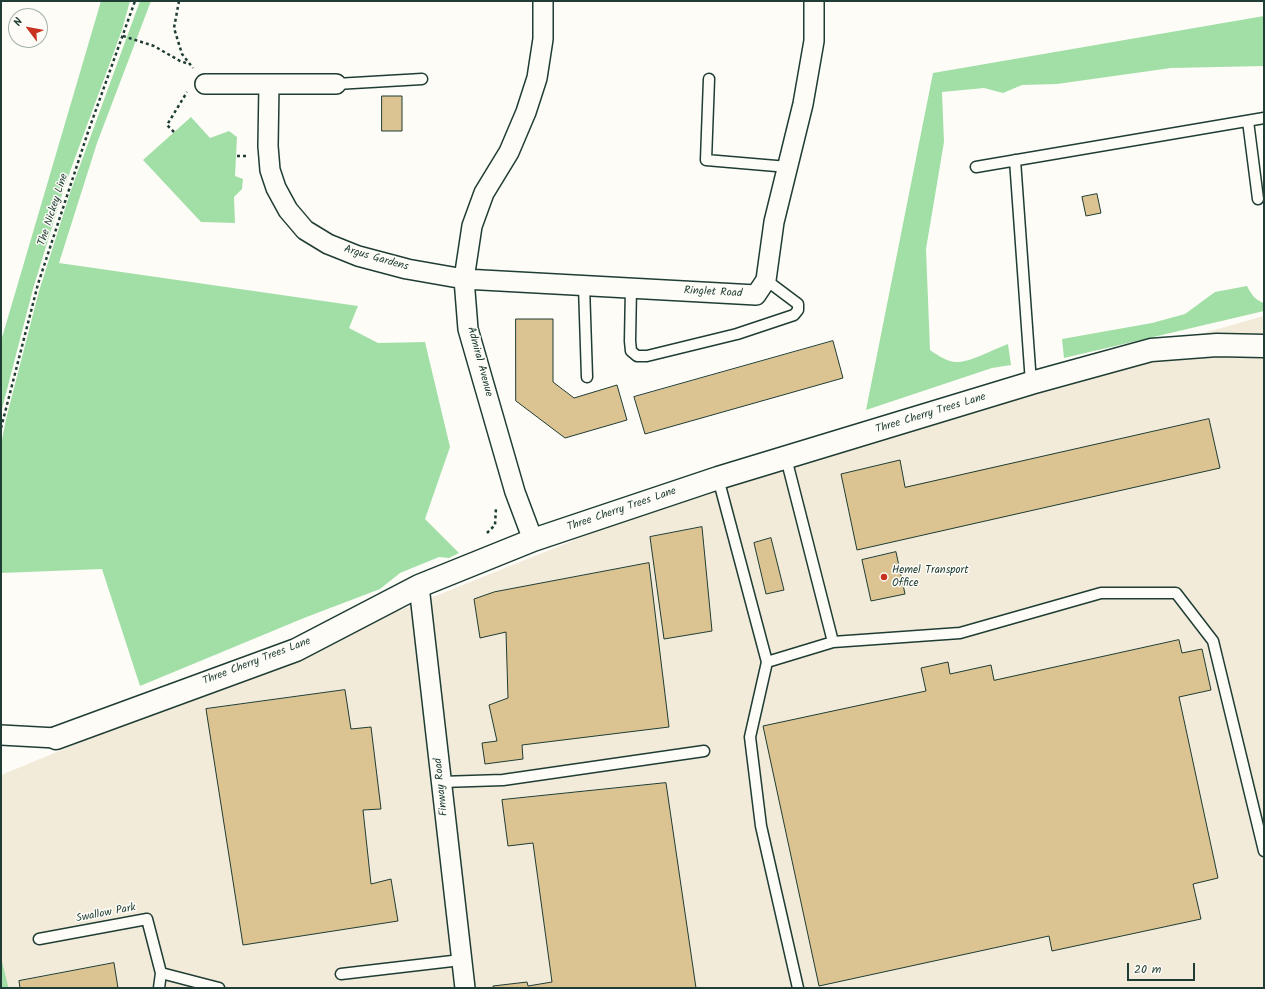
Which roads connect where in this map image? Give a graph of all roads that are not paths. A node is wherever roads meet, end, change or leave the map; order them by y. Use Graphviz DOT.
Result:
graph roads {
  1 [pos="543,1"];
  2 [pos="814,1"];
  3 [pos="422,78"];
  4 [pos="201,79"];
  5 [pos="708,79"];
  6 [pos="269,84"];
  7 [pos="336,84"];
  8 [pos="1264,118"];
  9 [pos="1248,121"];
  10 [pos="1014,160"];
  11 [pos="788,167"];
  12 [pos="976,167"];
  13 [pos="1258,199"];
  14 [pos="464,279"];
  15 [pos="766,280"];
  16 [pos="584,286"];
  17 [pos="631,288"];
  18 [pos="1264,346"];
  19 [pos="587,377"];
  20 [pos="1031,383"];
  21 [pos="786,458"];
  22 [pos="718,478"];
  23 [pos="533,540"];
  24 [pos="419,586"];
  25 [pos="833,642"];
  26 [pos="767,662"];
  27 [pos="1,735"];
  28 [pos="56,738"];
  29 [pos="704,751"];
  30 [pos="441,782"];
  31 [pos="1264,851"];
  32 [pos="39,939"];
  33 [pos="462,960"];
  34 [pos="161,973"];
  35 [pos="341,974"];
  36 [pos="159,988"];
  37 [pos="219,988"];
  38 [pos="464,988"];
  39 [pos="798,988"];
  1 -- 14 [label="street, Admiral Avenue"];
  2 -- 11 [label="street"];
  3 -- 7 [label="lane"];
  4 -- 6 [label="street"];
  5 -- 11 [label="lane"];
  6 -- 7 [label="street"];
  6 -- 14 [label="street, Argus Gardens"];
  8 -- 9 [label="lane"];
  9 -- 10 [label="lane"];
  9 -- 13 [label="lane"];
  10 -- 12 [label="lane"];
  10 -- 20 [label="lane"];
  11 -- 15 [label="street"];
  14 -- 16 [label="street, Ringlet Road"];
  14 -- 23 [label="street, Admiral Avenue"];
  15 -- 17 [label="street, Ringlet Road"];
  15 -- 17 [label="lane"];
  16 -- 17 [label="street, Ringlet Road"];
  16 -- 19 [label="lane"];
  18 -- 20 [label="street, Three Cherry Trees Lane"];
  20 -- 21 [label="street, Three Cherry Trees Lane"];
  21 -- 22 [label="street, Three Cherry Trees Lane"];
  21 -- 25 [label="lane"];
  22 -- 23 [label="street, Three Cherry Trees Lane"];
  22 -- 26 [label="lane"];
  23 -- 24 [label="street, Three Cherry Trees Lane"];
  24 -- 28 [label="street, Three Cherry Trees Lane"];
  24 -- 30 [label="street, Finway Road"];
  25 -- 26 [label="lane"];
  25 -- 31 [label="lane"];
  26 -- 39 [label="lane"];
  27 -- 28 [label="street, Three Cherry Trees Lane"];
  29 -- 30 [label="lane"];
  30 -- 33 [label="street, Finway Road"];
  32 -- 34 [label="lane, Swallow Park"];
  33 -- 35 [label="lane"];
  33 -- 38 [label="street, Finway Road"];
  34 -- 36 [label="lane, Swallow Park"];
  34 -- 37 [label="lane"];
}
